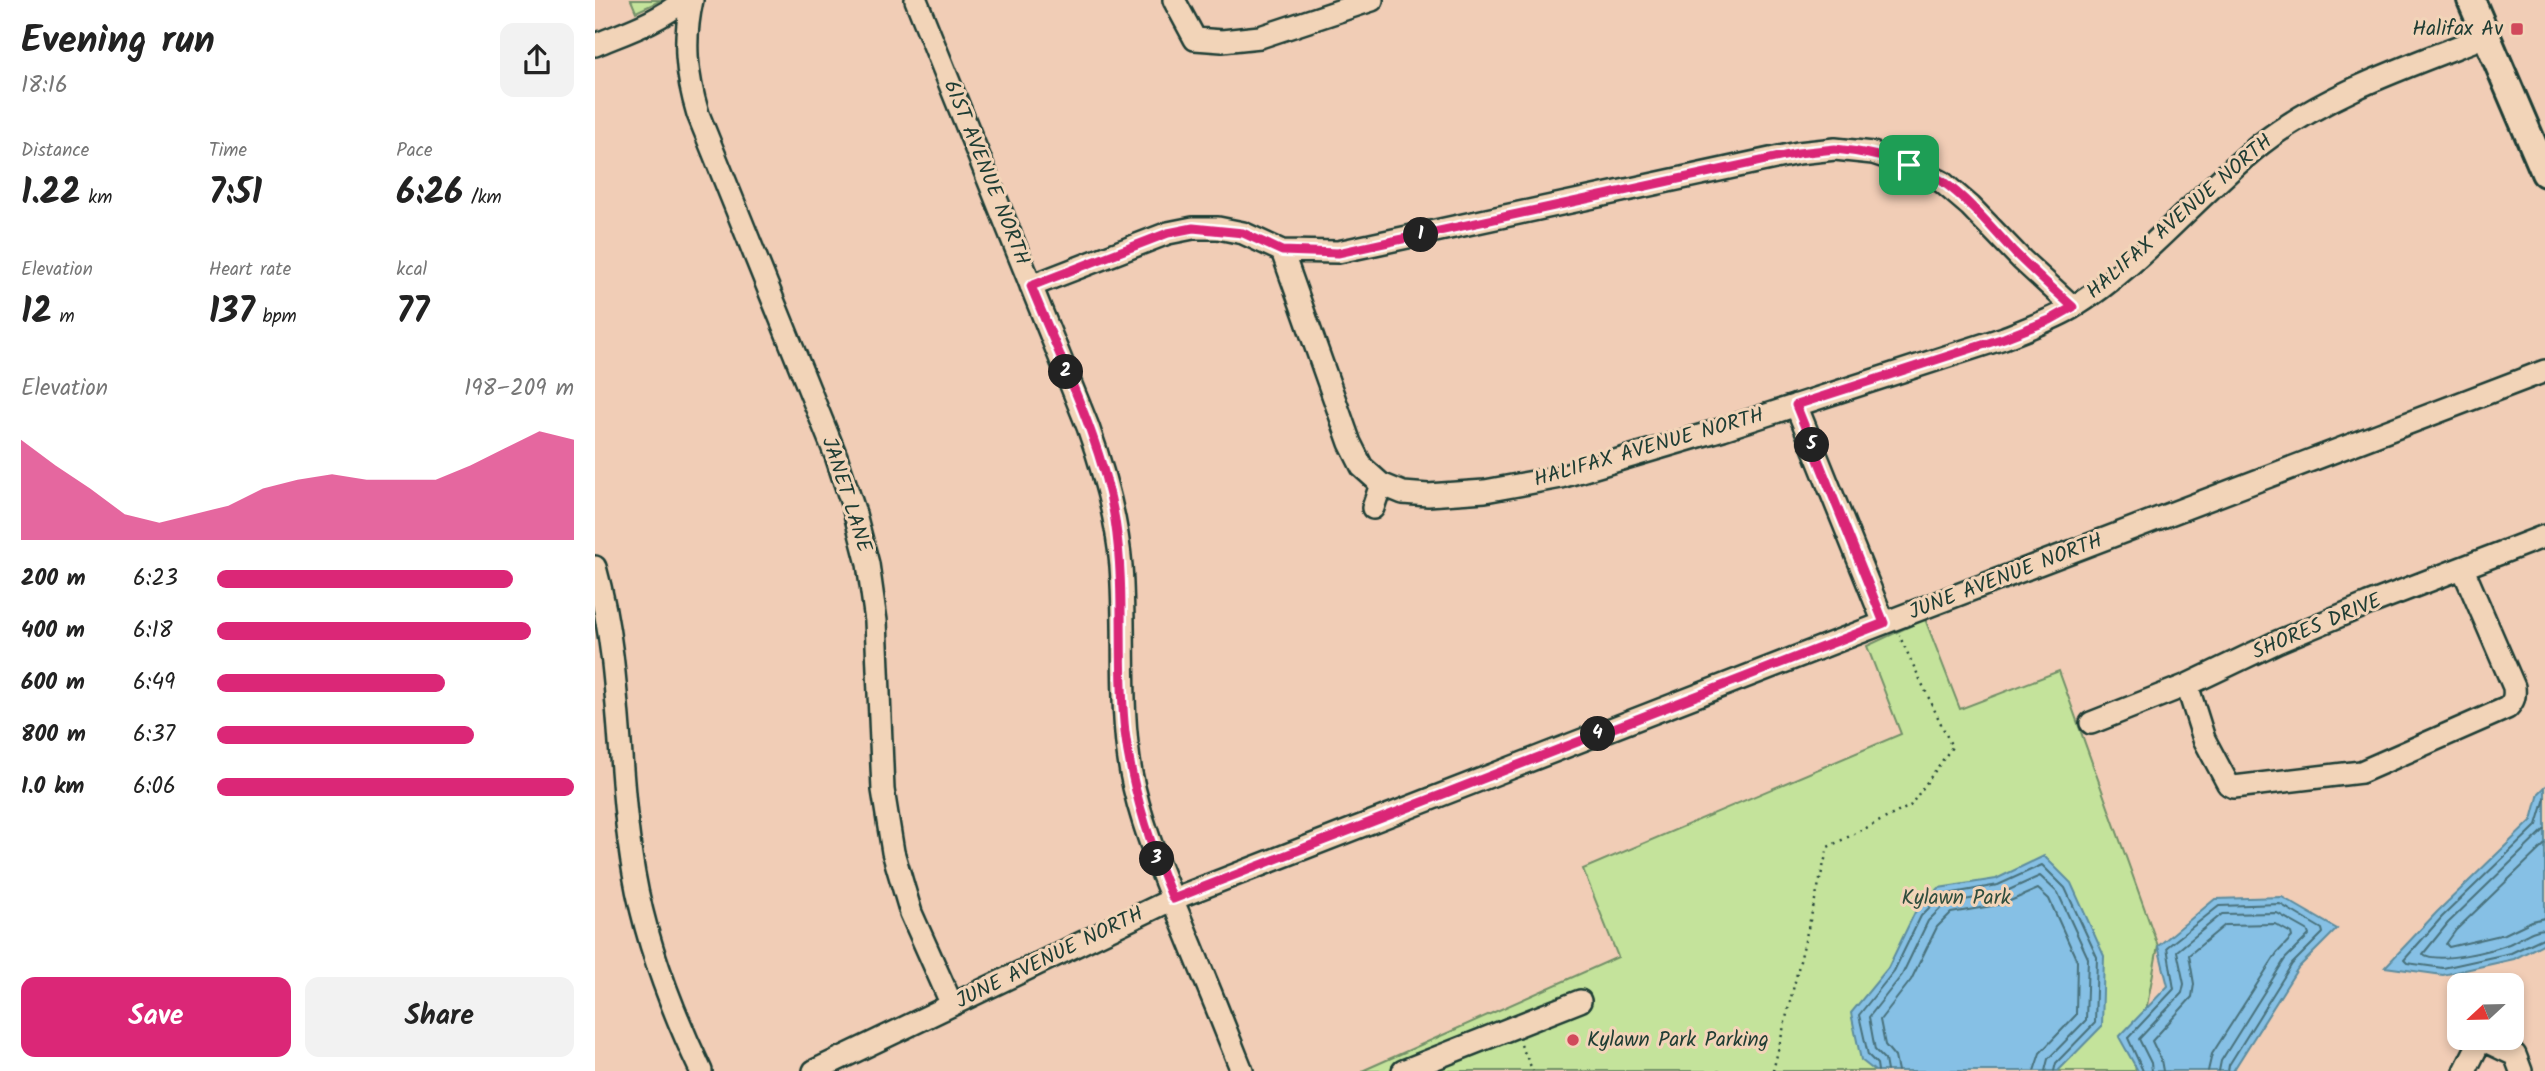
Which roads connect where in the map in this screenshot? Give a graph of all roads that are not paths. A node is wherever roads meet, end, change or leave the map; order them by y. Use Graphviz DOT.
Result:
graph roads {
  1 [pos="684,0"];
  2 [pos="692,0"];
  3 [pos="916,0"];
  4 [pos="1174,0"];
  5 [pos="1372,0"];
  6 [pos="2472,0"];
  7 [pos="2486,36"];
  8 [pos="595,45"];
  9 [pos="2545,173"];
  10 [pos="1282,251"];
  11 [pos="1031,286"];
  12 [pos="2073,307"];
  13 [pos="2545,371"];
  14 [pos="1796,405"];
  15 [pos="1381,484"];
  16 [pos="1373,508"];
  17 [pos="2545,536"];
  18 [pos="595,567"];
  19 [pos="2463,569"];
  20 [pos="1887,622"];
  21 [pos="2187,685"];
  22 [pos="2091,723"];
  23 [pos="1173,899"];
  24 [pos="1580,1001"];
  25 [pos="952,1004"];
  26 [pos="701,1071"];
  27 [pos="814,1071"];
  28 [pos="1242,1071"];
  29 [pos="1403,1071"];
  30 [pos="2465,1071"];
  31 [pos="2521,1071"];
  1 -- 8 [label="street"];
  2 -- 25 [label="street, JANET LANE"];
  3 -- 11 [label="street, 61ST AVENUE NORTH"];
  4 -- 5 [label="street"];
  6 -- 7 [label="main road"];
  7 -- 9 [label="main road"];
  7 -- 12 [label="street, HALIFAX AVENUE NORTH"];
  10 -- 11 [label="street"];
  10 -- 12 [label="street"];
  10 -- 15 [label="street"];
  11 -- 23 [label="street, 61ST AVENUE NORTH"];
  12 -- 14 [label="street, HALIFAX AVENUE NORTH"];
  13 -- 20 [label="street, JUNE AVENUE NORTH"];
  14 -- 15 [label="street, HALIFAX AVENUE NORTH"];
  14 -- 20 [label="street"];
  15 -- 16 [label="street"];
  17 -- 19 [label="street, SHORES DRIVE"];
  18 -- 26 [label="street"];
  19 -- 21 [label="street, SHORES DRIVE"];
  19 -- 21 [label="street"];
  20 -- 23 [label="street, JUNE AVENUE NORTH"];
  21 -- 22 [label="street, SHORES DRIVE"];
  23 -- 25 [label="street, JUNE AVENUE NORTH"];
  23 -- 28 [label="street, 61ST AVENUE NORTH"];
  24 -- 29 [label="street"];
  25 -- 27 [label="street, JUNE AVENUE NORTH"];
  30 -- 31 [label="street"];
}
